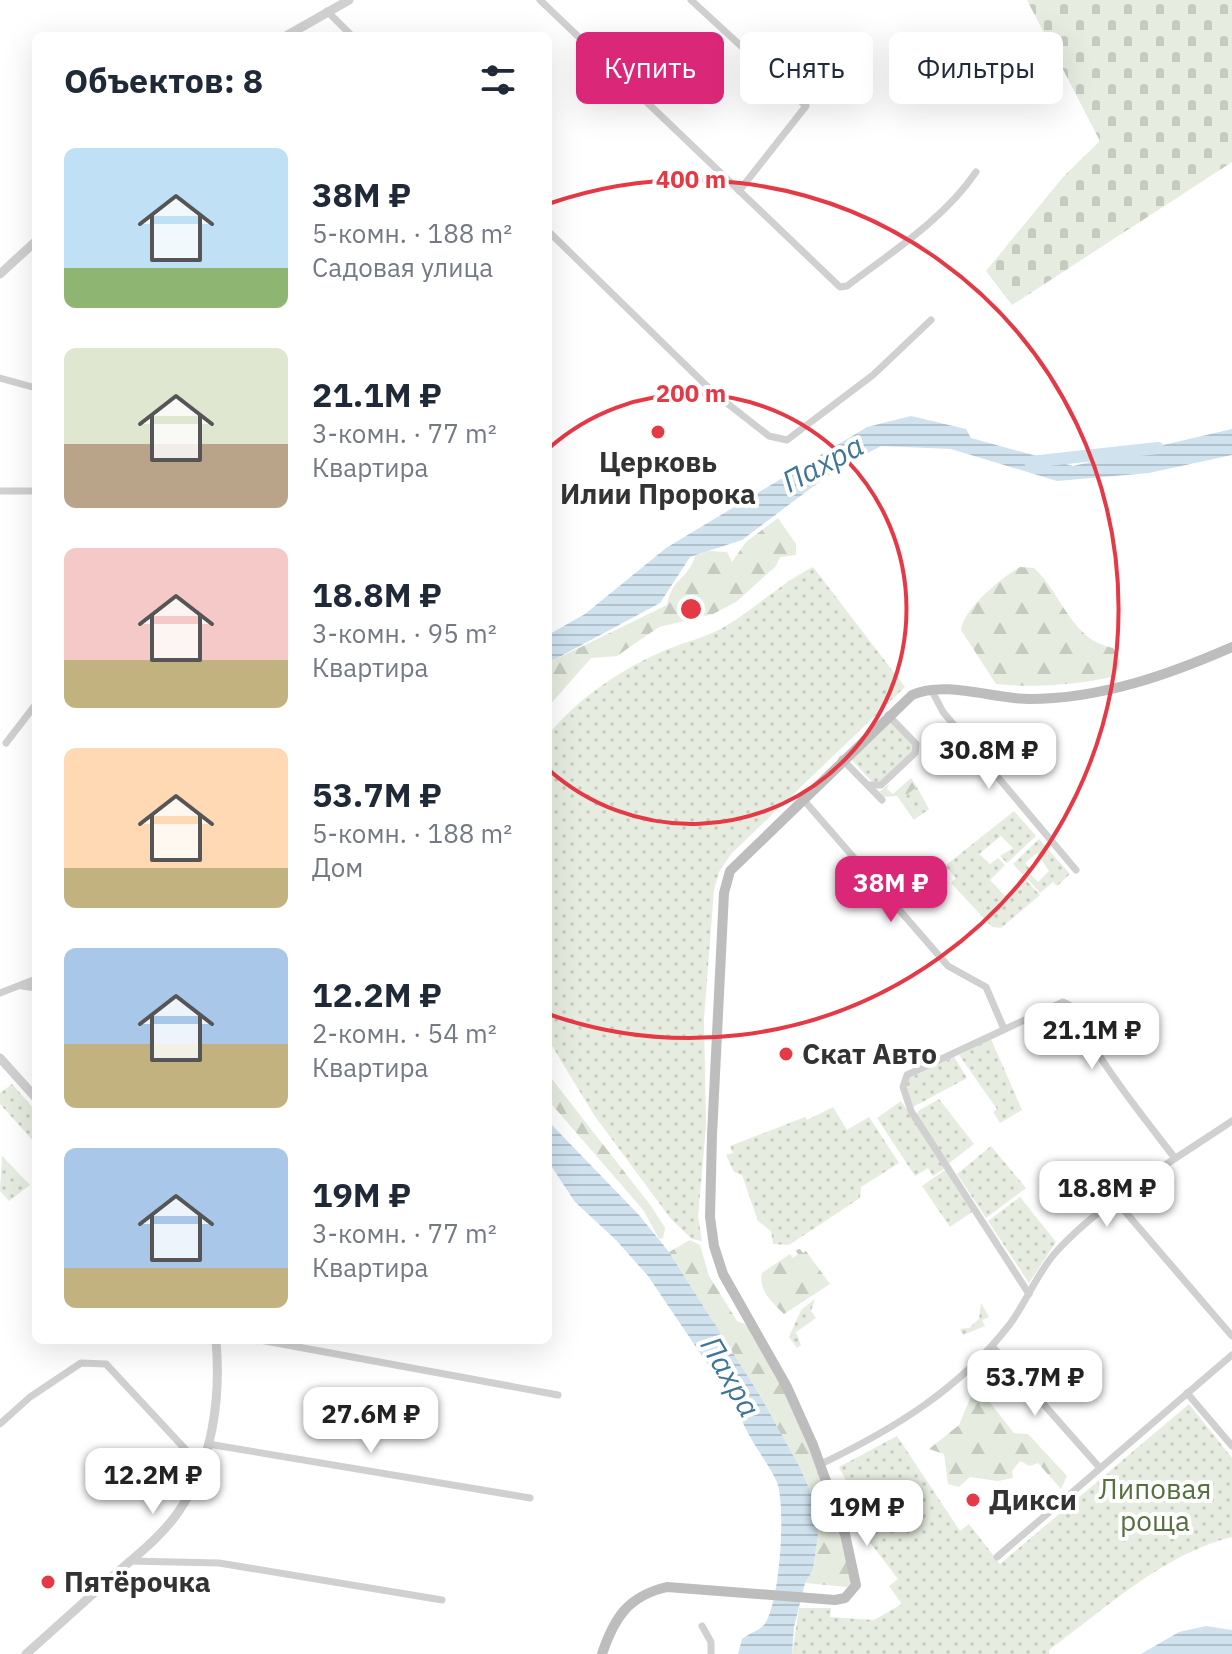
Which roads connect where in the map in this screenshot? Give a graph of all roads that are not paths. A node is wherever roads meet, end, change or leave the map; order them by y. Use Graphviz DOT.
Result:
graph roads {
  1 [pos="349,0"];
  2 [pos="540,0"];
  3 [pos="691,0"];
  4 [pos="327,11"];
  5 [pos="293,32"];
  6 [pos="348,32"];
  7 [pos="976,172"];
  8 [pos="739,191"];
  9 [pos="552,235"];
  10 [pos="32,245"];
  11 [pos="0,274"];
  12 [pos="931,320"];
  13 [pos="0,378"];
  14 [pos="32,387"];
  15 [pos="0,491"];
  16 [pos="32,491"];
  17 [pos="1232,647"];
  18 [pos="932,691"];
  19 [pos="32,709"];
  20 [pos="888,715"];
  21 [pos="6,743"];
  22 [pos="842,759"];
  23 [pos="870,785"];
  24 [pos="802,798"];
  25 [pos="882,800"];
  26 [pos="1076,870"];
  27 [pos="32,981"];
  28 [pos="20,986"];
  29 [pos="32,988"];
  30 [pos="0,993"];
  31 [pos="1004,1029"];
  32 [pos="0,1058"];
  33 [pos="32,1094"];
  34 [pos="1232,1121"];
  35 [pos="1174,1157"];
  36 [pos="1116,1201"];
  37 [pos="1029,1294"];
  38 [pos="1232,1336"];
  39 [pos="216,1344"];
  40 [pos="282,1344"];
  41 [pos="992,1346"];
  42 [pos="1232,1355"];
  43 [pos="1187,1393"];
  44 [pos="558,1395"];
  45 [pos="0,1424"];
  46 [pos="208,1444"];
  47 [pos="1232,1446"];
  48 [pos="821,1464"];
  49 [pos="200,1465"];
  50 [pos="1100,1468"];
  51 [pos="530,1498"];
  52 [pos="997,1557"];
  53 [pos="129,1561"];
  54 [pos="442,1600"];
  55 [pos="702,1626"];
  56 [pos="26,1654"];
  57 [pos="602,1654"];
  58 [pos="711,1654"];
  1 -- 4 [label="street"];
  2 -- 8 [label="street"];
  3 -- 8 [label="street"];
  4 -- 5 [label="street"];
  4 -- 6 [label="street"];
  7 -- 8 [label="street"];
  9 -- 12 [label="street"];
  10 -- 11 [label="street"];
  13 -- 14 [label="street"];
  15 -- 16 [label="street"];
  17 -- 18 [label="main road"];
  18 -- 20 [label="main road"];
  18 -- 26 [label="street"];
  19 -- 21 [label="street"];
  20 -- 22 [label="main road"];
  20 -- 23 [label="street"];
  22 -- 23 [label="street"];
  22 -- 24 [label="main road"];
  23 -- 25 [label="street"];
  24 -- 31 [label="street"];
  24 -- 48 [label="main road"];
  27 -- 28 [label="street"];
  28 -- 29 [label="street"];
  28 -- 30 [label="street"];
  31 -- 35 [label="street"];
  31 -- 37 [label="street"];
  32 -- 33 [label="street"];
  34 -- 35 [label="street"];
  35 -- 36 [label="street"];
  36 -- 37 [label="street"];
  36 -- 38 [label="street"];
  37 -- 41 [label="street"];
  39 -- 46 [label="street"];
  40 -- 44 [label="street"];
  41 -- 48 [label="street"];
  41 -- 50 [label="street"];
  42 -- 43 [label="street"];
  43 -- 47 [label="street"];
  43 -- 50 [label="street"];
  45 -- 49 [label="street"];
  46 -- 49 [label="street"];
  46 -- 51 [label="street"];
  48 -- 57 [label="main road"];
  49 -- 53 [label="street"];
  50 -- 52 [label="street"];
  53 -- 54 [label="street"];
  53 -- 56 [label="street"];
  55 -- 58 [label="street"];
}
